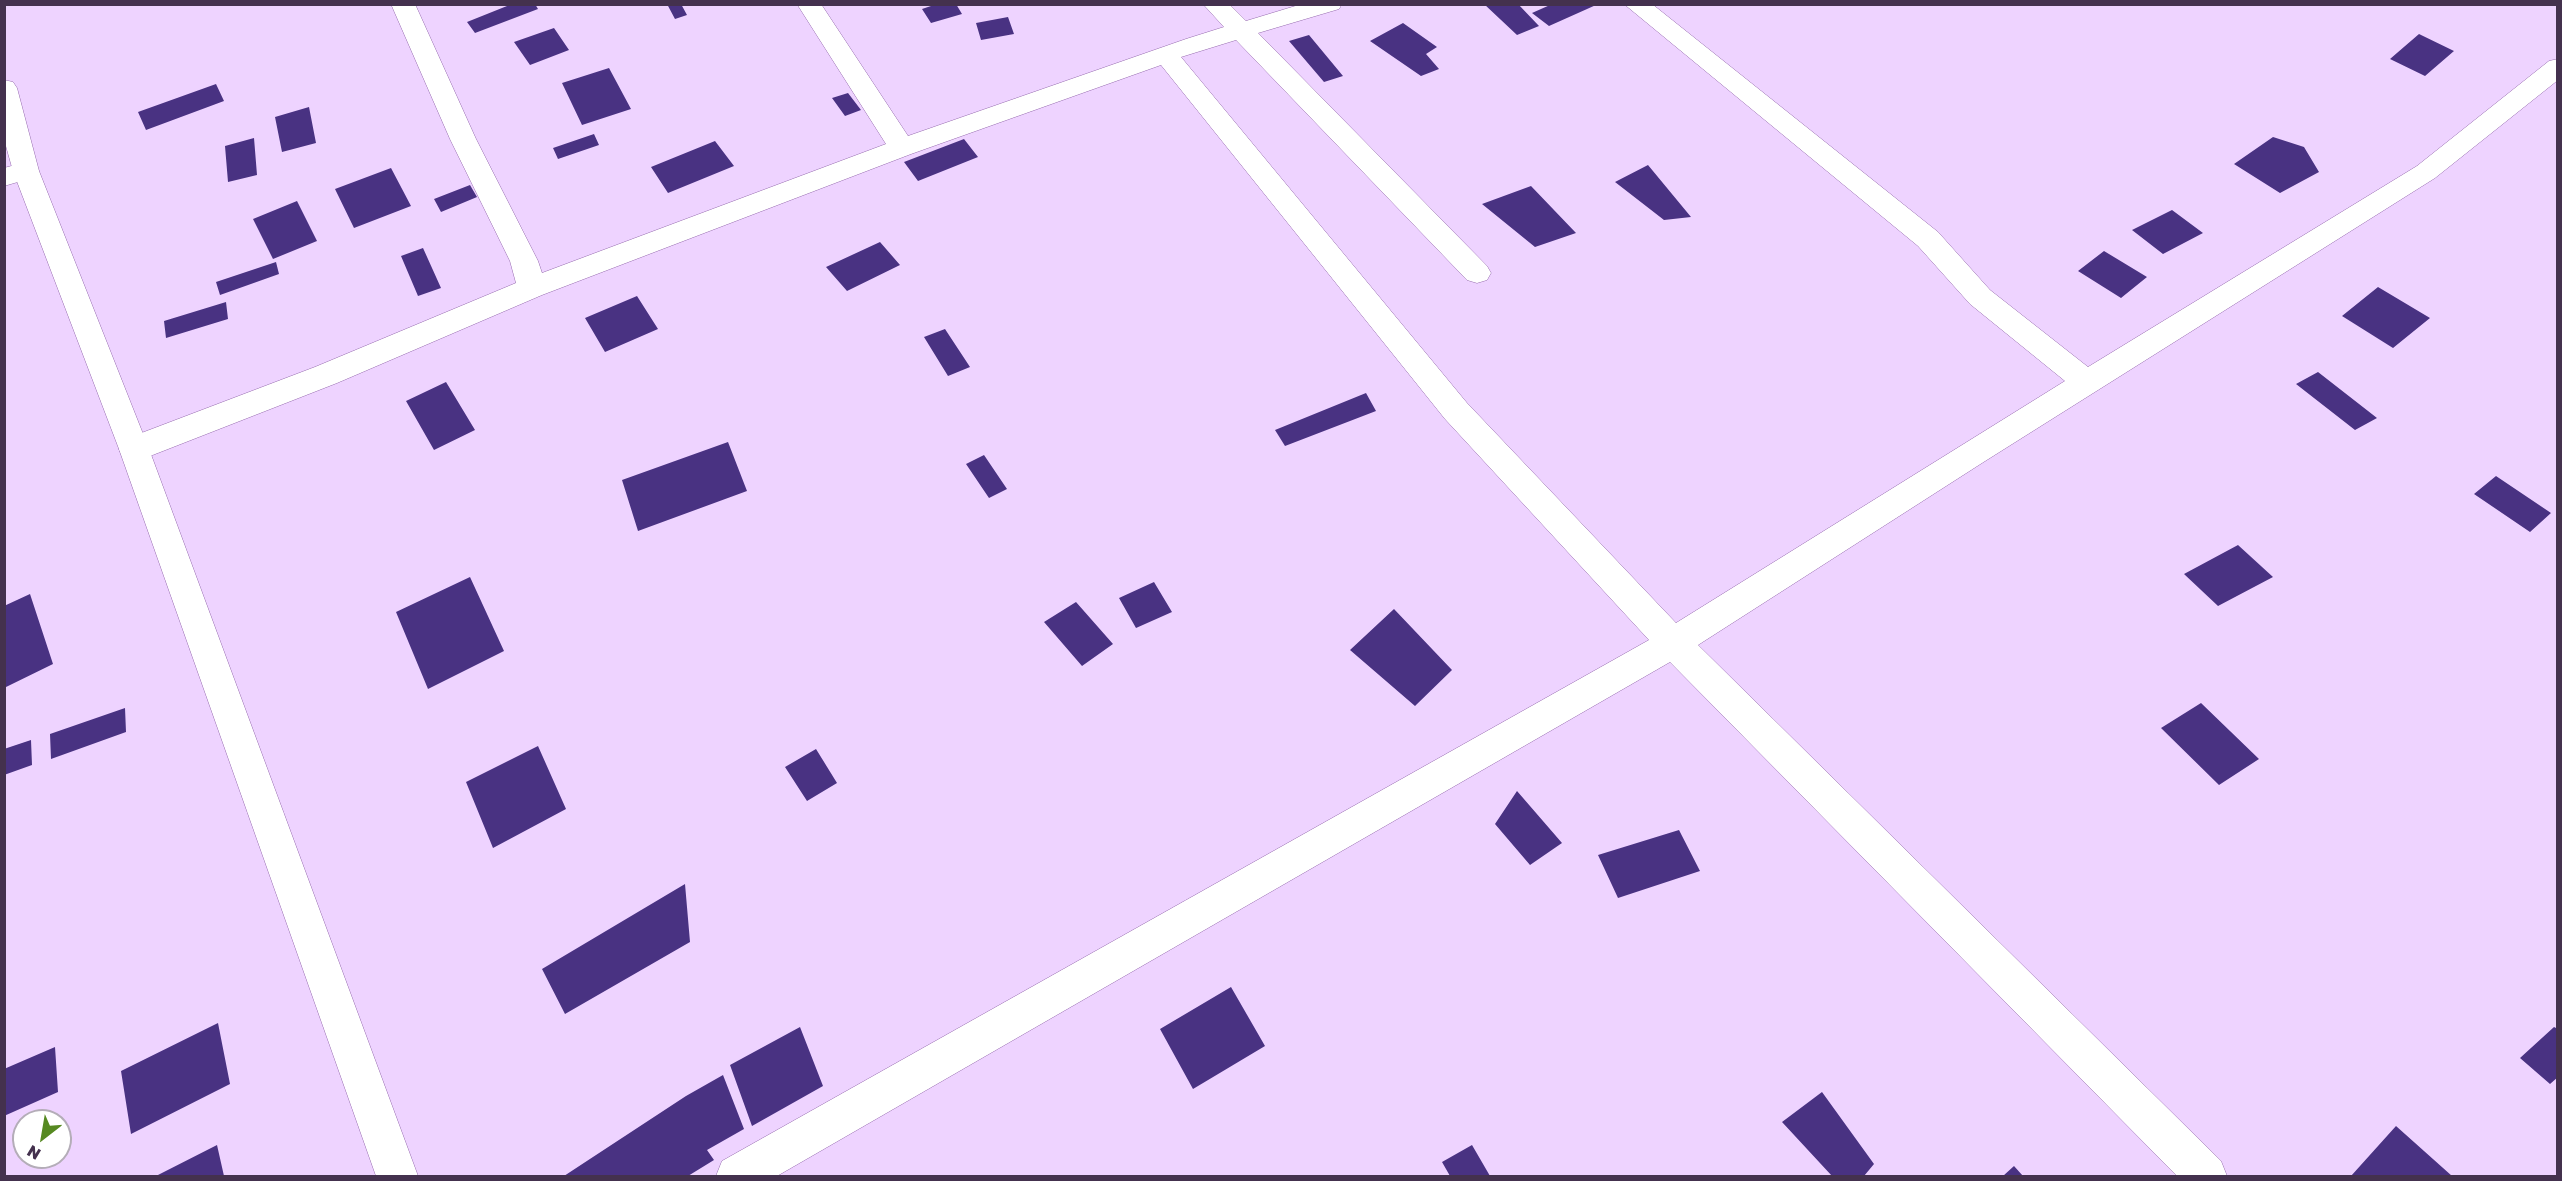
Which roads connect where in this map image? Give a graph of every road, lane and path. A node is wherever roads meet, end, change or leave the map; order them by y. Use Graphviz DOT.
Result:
graph roads {
  1 [pos="403,4"];
  2 [pos="809,4"];
  3 [pos="1215,4"];
  4 [pos="1330,4"];
  5 [pos="1636,4"];
  6 [pos="1239,30"];
  7 [pos="1166,55"];
  8 [pos="2558,67"];
  9 [pos="4,88"];
  10 [pos="902,148"];
  11 [pos="15,174"];
  12 [pos="1477,273"];
  13 [pos="532,288"];
  14 [pos="2086,382"];
  15 [pos="134,449"];
  16 [pos="1673,643"];
  17 [pos="397,1176"];
  18 [pos="737,1176"];
  19 [pos="2206,1176"];
  1 -- 13 [label="street"];
  2 -- 10 [label="street"];
  3 -- 6 [label="street"];
  4 -- 6 [label="street"];
  5 -- 14 [label="street"];
  6 -- 7 [label="street"];
  6 -- 12 [label="street"];
  7 -- 10 [label="street"];
  7 -- 16 [label="street"];
  8 -- 14 [label="street"];
  9 -- 11 [label="street"];
  10 -- 13 [label="street"];
  11 -- 15 [label="street"];
  13 -- 15 [label="street"];
  14 -- 16 [label="street"];
  15 -- 17 [label="street"];
  16 -- 18 [label="street"];
  16 -- 19 [label="street"];
}
